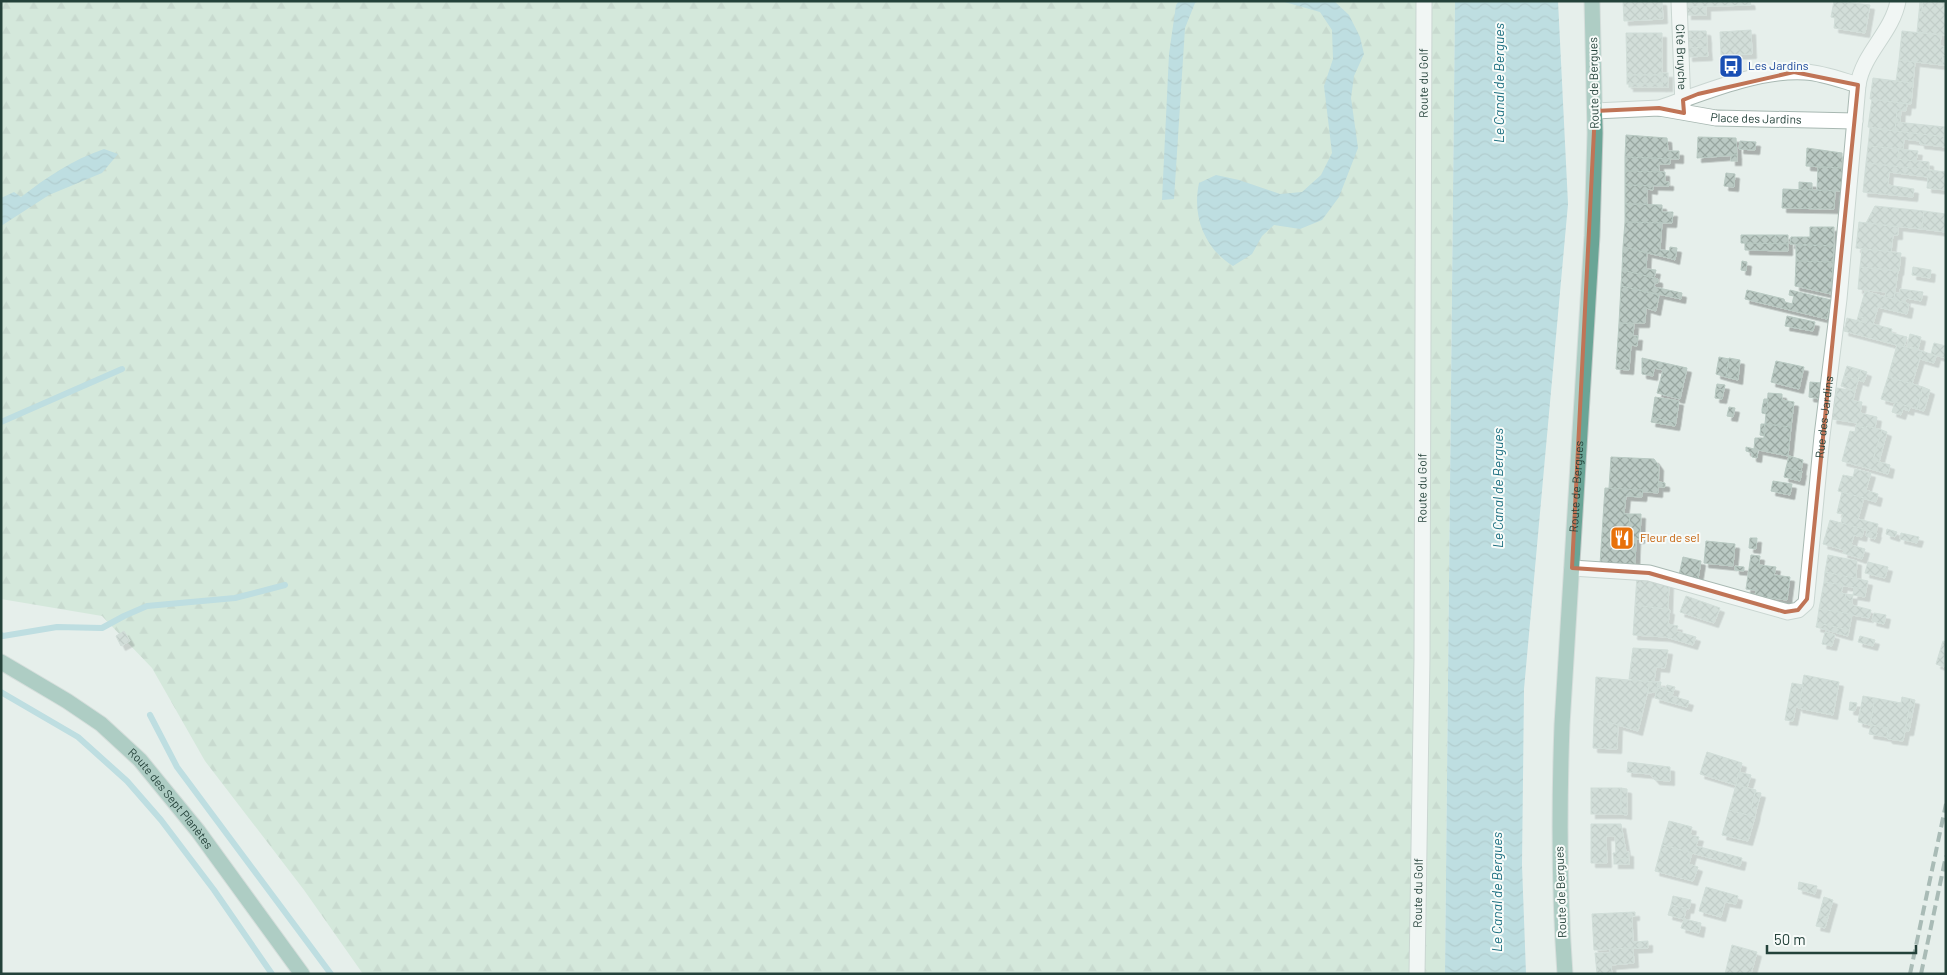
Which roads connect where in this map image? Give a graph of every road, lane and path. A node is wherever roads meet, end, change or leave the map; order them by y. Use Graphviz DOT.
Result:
graph roads {
  1 [pos="1424,1"];
  2 [pos="1592,1"];
  3 [pos="1679,1"];
  4 [pos="1898,1"];
  5 [pos="1858,85"];
  6 [pos="1683,107"];
  7 [pos="1595,111"];
  8 [pos="1856,121"];
  9 [pos="1572,568"];
  10 [pos="1,662"];
  11 [pos="302,974"];
  12 [pos="1417,974"];
  13 [pos="1565,974"];
  1 -- 12 [label="street, Route du Golf"];
  2 -- 7 [label="main road, Route de Bergues"];
  3 -- 6 [label="street, Cité Bruyche"];
  4 -- 5 [label="street, Rue des Jardins"];
  5 -- 6 [label="street"];
  5 -- 8 [label="street, Rue des Jardins"];
  6 -- 7 [label="street, Place des Jardins"];
  6 -- 8 [label="street, Place des Jardins"];
  7 -- 9 [label="main road, Route de Bergues"];
  8 -- 9 [label="street, Rue des Jardins"];
  9 -- 13 [label="main road, Route de Bergues"];
  10 -- 11 [label="main road, Route des Sept Planètes"];
}
